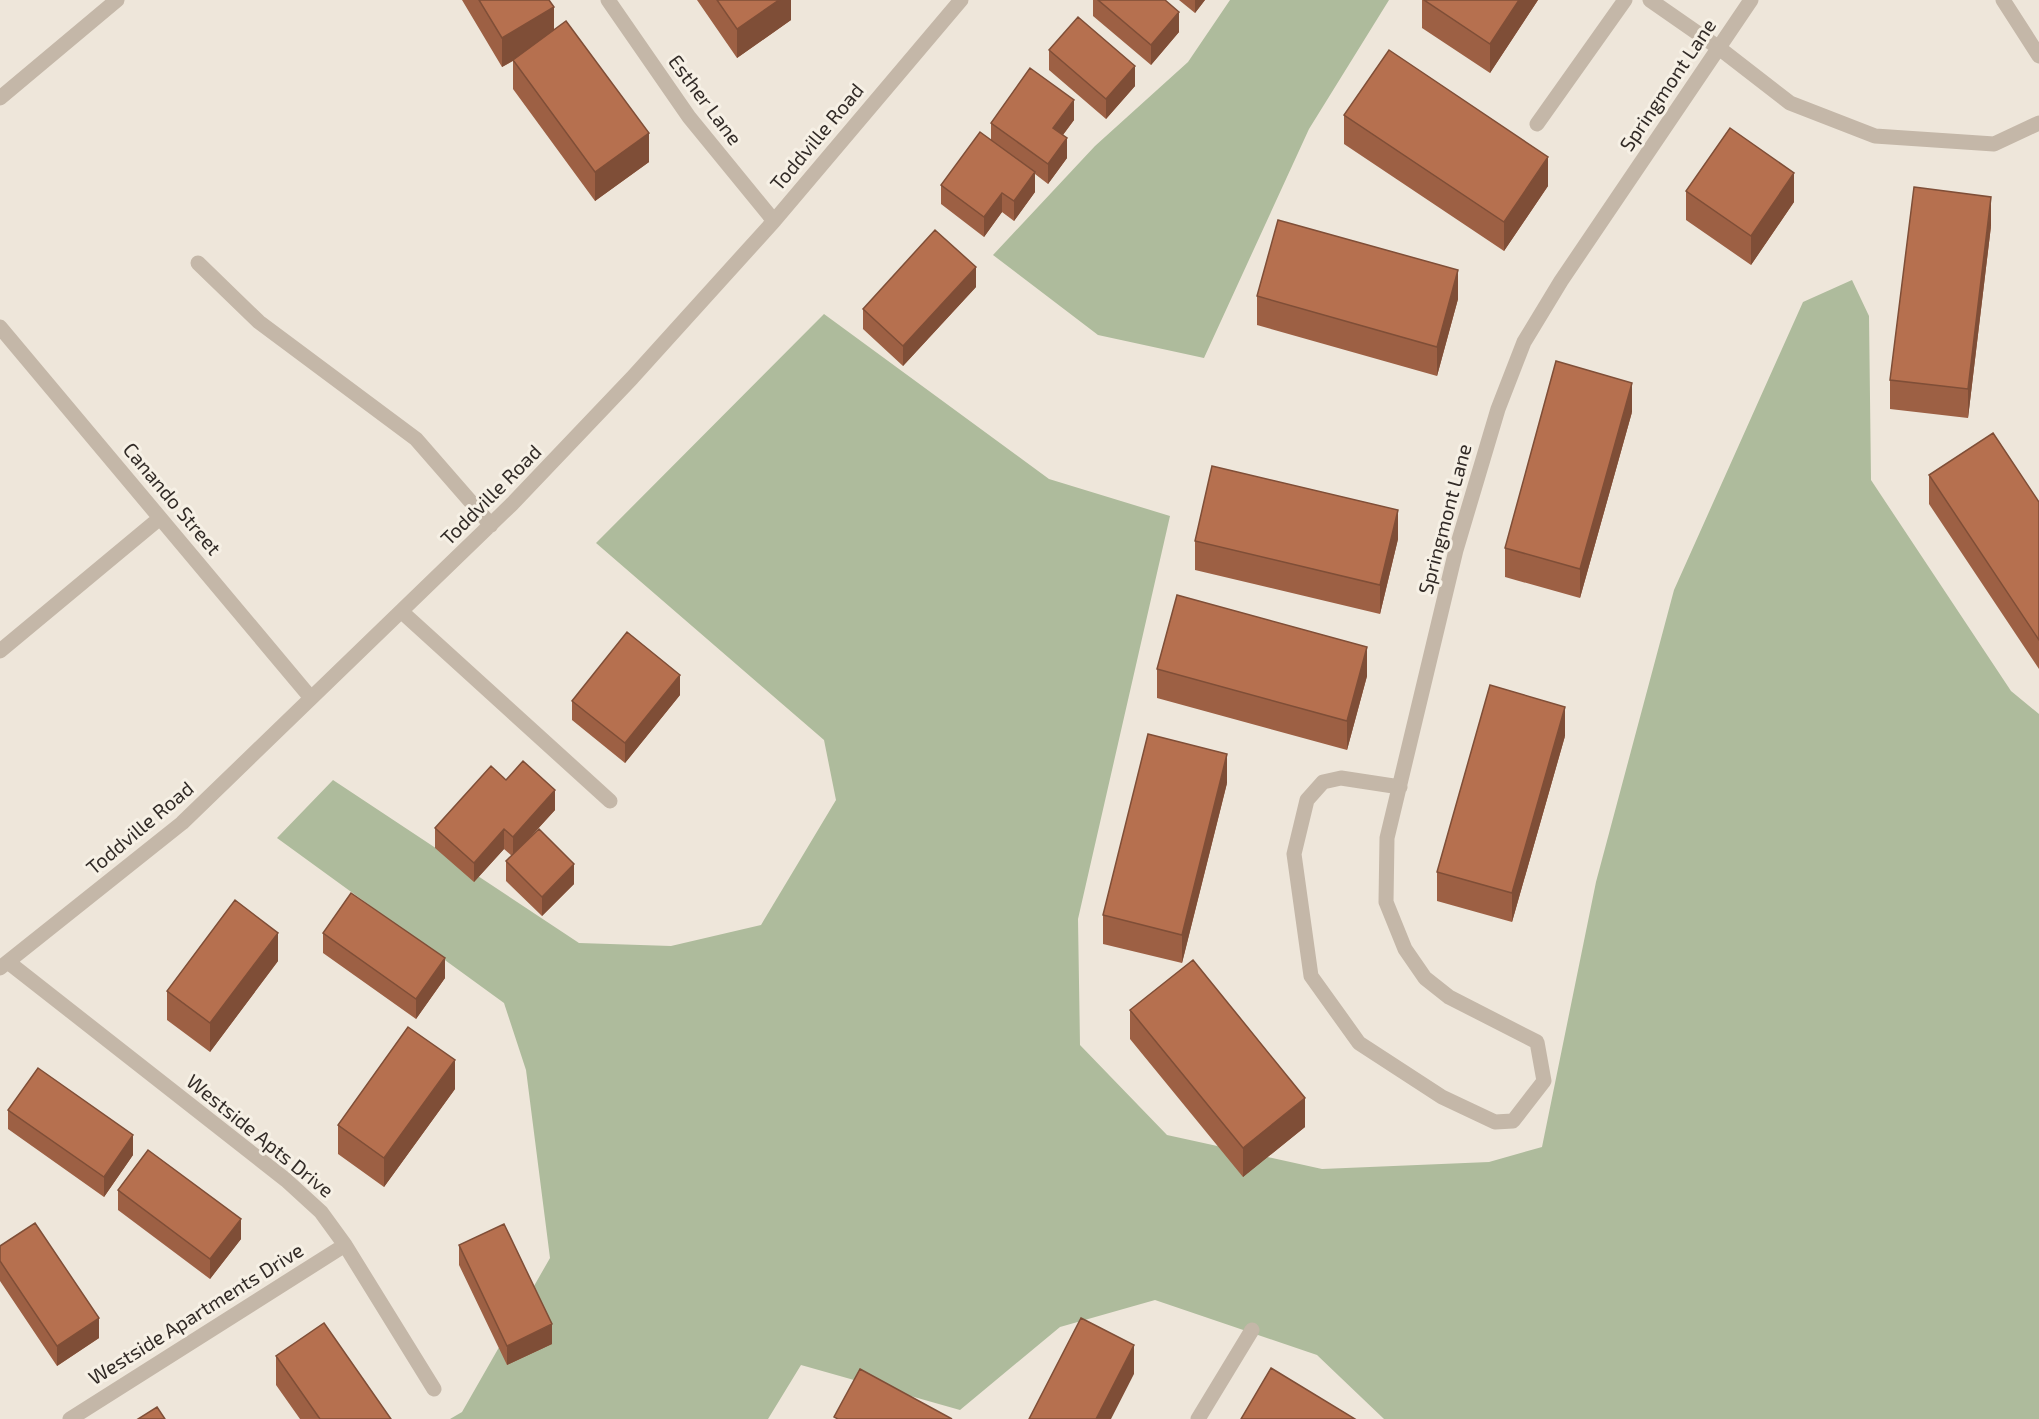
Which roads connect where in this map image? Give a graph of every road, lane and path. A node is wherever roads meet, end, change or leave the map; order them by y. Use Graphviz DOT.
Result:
graph roads {
  1 [pos="117,0"];
  2 [pos="608,0"];
  3 [pos="961,0"];
  4 [pos="1625,0"];
  5 [pos="1650,0"];
  6 [pos="1751,0"];
  7 [pos="2003,0"];
  8 [pos="1719,48"];
  9 [pos="2039,57"];
  10 [pos="0,98"];
  11 [pos="2039,123"];
  12 [pos="1537,124"];
  13 [pos="774,221"];
  14 [pos="198,263"];
  15 [pos="0,327"];
  16 [pos="160,518"];
  17 [pos="491,525"];
  18 [pos="402,612"];
  19 [pos="0,651"];
  20 [pos="311,698"];
  21 [pos="1400,787"];
  22 [pos="610,801"];
  23 [pos="4,965"];
  24 [pos="345,1245"];
  25 [pos="1252,1330"];
  26 [pos="434,1389"];
  27 [pos="70,1419"];
  28 [pos="1198,1419"];
  1 -- 10 [label="street"];
  2 -- 13 [label="street, Esther Lane"];
  3 -- 13 [label="street, Toddville Road"];
  4 -- 12 [label="street"];
  5 -- 8 [label="street"];
  6 -- 8 [label="street, Springmont Lane"];
  7 -- 9 [label="street"];
  8 -- 11 [label="street"];
  8 -- 21 [label="street, Springmont Lane"];
  13 -- 17 [label="street, Toddville Road"];
  14 -- 17 [label="street"];
  15 -- 16 [label="street, Canando Street"];
  16 -- 19 [label="street"];
  16 -- 20 [label="street, Canando Street"];
  17 -- 18 [label="street, Toddville Road"];
  18 -- 20 [label="street, Toddville Road"];
  18 -- 22 [label="street"];
  20 -- 23 [label="street, Toddville Road"];
  21 -- 21 [label="street, Springmont Lane"];
  23 -- 24 [label="street, Westside Apts Drive"];
  24 -- 26 [label="street, Westside Apts Drive"];
  24 -- 27 [label="street, Westside Apartments Drive"];
  25 -- 28 [label="street"];
}
